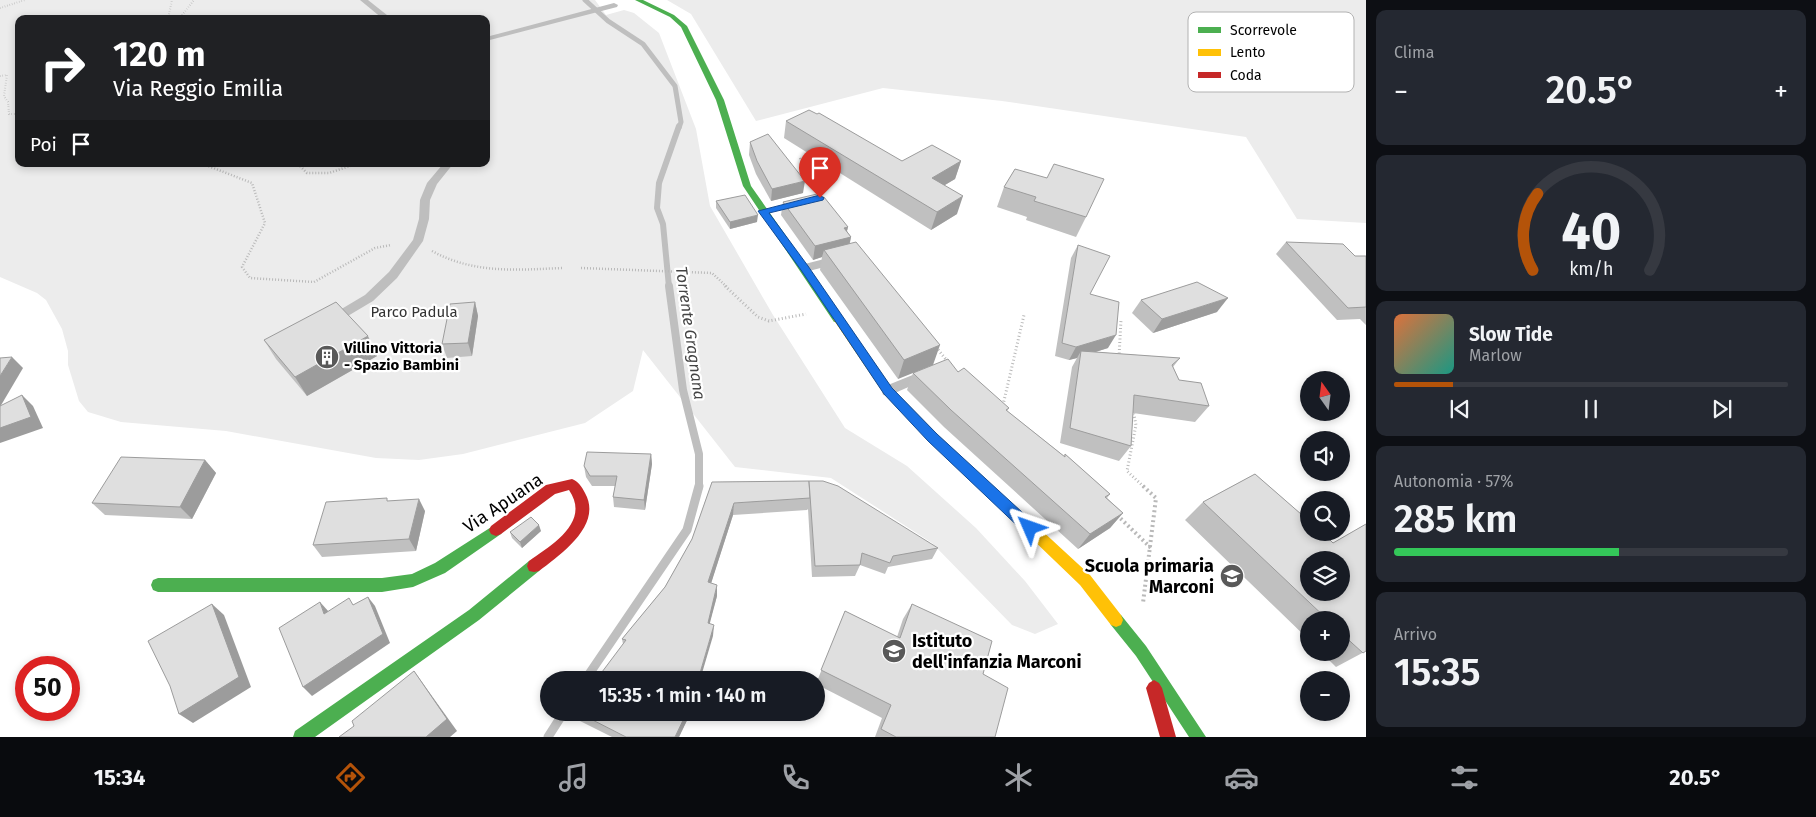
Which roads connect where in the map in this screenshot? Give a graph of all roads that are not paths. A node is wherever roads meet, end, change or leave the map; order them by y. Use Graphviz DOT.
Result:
graph roads {
  1 [pos="364,0"];
  2 [pos="638,0"];
  3 [pos="614,5"];
  4 [pos="383,15"];
  5 [pos="490,38"];
  6 [pos="445,167"];
  7 [pos="843,258"];
  8 [pos="805,268"];
  9 [pos="318,327"];
  10 [pos="950,365"];
  11 [pos="888,391"];
  12 [pos="158,585"];
  13 [pos="1141,651"];
  14 [pos="301,737"];
  15 [pos="1168,737"];
  16 [pos="1198,737"];
  1 -- 4 [label="lane"];
  2 -- 8 [label="main road"];
  3 -- 5 [label="lane"];
  6 -- 9 [label="lane"];
  7 -- 8 [label="lane"];
  8 -- 11 [label="main road"];
  10 -- 11 [label="lane"];
  11 -- 13 [label="main road"];
  12 -- 14 [label="main road, Via Apuana"];
  13 -- 15 [label="main road"];
  13 -- 16 [label="main road"];
}
